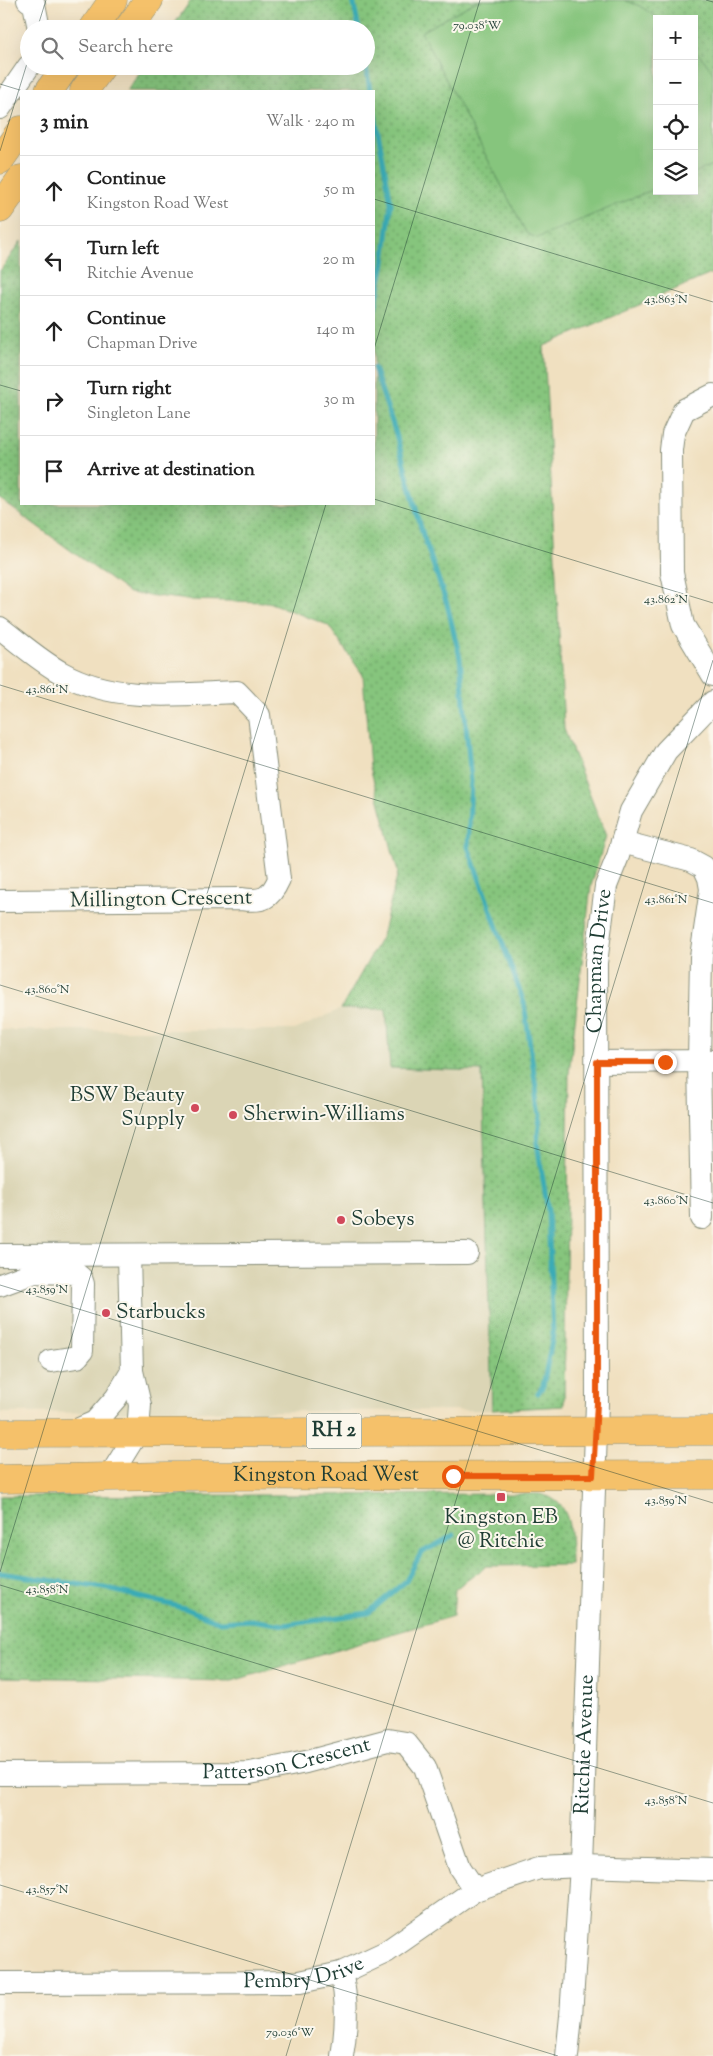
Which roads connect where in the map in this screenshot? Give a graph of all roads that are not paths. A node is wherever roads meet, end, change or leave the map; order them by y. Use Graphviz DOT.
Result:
graph roads {
  1 [pos="28,0"];
  2 [pos="113,0"];
  3 [pos="149,0"];
  4 [pos="37,20"];
  5 [pos="99,20"];
  6 [pos="135,20"];
  7 [pos="23,75"];
  8 [pos="60,75"];
  9 [pos="96,75"];
  10 [pos="50,90"];
  11 [pos="85,90"];
  12 [pos="0,108"];
  13 [pos="20,131"];
  14 [pos="0,160"];
  15 [pos="20,180"];
  16 [pos="0,209"];
  17 [pos="713,395"];
  18 [pos="0,628"];
  19 [pos="713,675"];
  20 [pos="713,702"];
  21 [pos="622,842"];
  22 [pos="0,902"];
  23 [pos="710,912"];
  24 [pos="706,1061"];
  25 [pos="597,1062"];
  26 [pos="702,1218"];
  27 [pos="467,1253"];
  28 [pos="0,1255"];
  29 [pos="129,1255"];
  30 [pos="0,1285"];
  31 [pos="51,1361"];
  32 [pos="132,1371"];
  33 [pos="138,1431"];
  34 [pos="596,1431"];
  35 [pos="713,1431"];
  36 [pos="72,1432"];
  37 [pos="0,1433"];
  38 [pos="713,1475"];
  39 [pos="593,1476"];
  40 [pos="110,1478"];
  41 [pos="0,1479"];
  42 [pos="0,1774"];
  43 [pos="581,1866"];
  44 [pos="713,1870"];
  45 [pos="475,1890"];
  46 [pos="341,1973"];
  47 [pos="0,1983"];
  48 [pos="342,2056"];
  49 [pos="567,2056"];
  1 -- 4 [label="street"];
  2 -- 5 [label="main road"];
  3 -- 6 [label="main road"];
  7 -- 12 [label="street"];
  8 -- 10 [label="main road"];
  9 -- 11 [label="main road"];
  13 -- 14 [label="main road"];
  15 -- 16 [label="main road"];
  17 -- 19 [label="street"];
  18 -- 22 [label="street, Millington Crescent"];
  20 -- 21 [label="street, Chapman Drive"];
  21 -- 23 [label="street"];
  21 -- 25 [label="street, Chapman Drive"];
  23 -- 24 [label="street"];
  24 -- 25 [label="street"];
  24 -- 26 [label="street"];
  25 -- 34 [label="street, Chapman Drive"];
  27 -- 29 [label="street"];
  28 -- 29 [label="street"];
  29 -- 32 [label="street"];
  30 -- 31 [label="street"];
  32 -- 33 [label="street"];
  32 -- 36 [label="street"];
  33 -- 34 [label="main road, RH 2"];
  33 -- 36 [label="main road, RH 2"];
  33 -- 40 [label="street"];
  34 -- 35 [label="main road, RH 2"];
  34 -- 39 [label="street, Ritchie Avenue"];
  36 -- 37 [label="main road, RH 2"];
  38 -- 39 [label="main road, Kingston Road West / RH 2"];
  39 -- 40 [label="main road, Kingston Road West / RH 2"];
  39 -- 43 [label="street, Ritchie Avenue"];
  40 -- 41 [label="main road, Kingston Road West / RH 2"];
  42 -- 45 [label="street, Patterson Crescent"];
  43 -- 44 [label="street, Pembry Drive"];
  43 -- 45 [label="street, Pembry Drive"];
  43 -- 49 [label="street, Ritchie Avenue"];
  45 -- 46 [label="street, Pembry Drive"];
  46 -- 47 [label="street, Pembry Drive"];
  46 -- 48 [label="street"];
}
